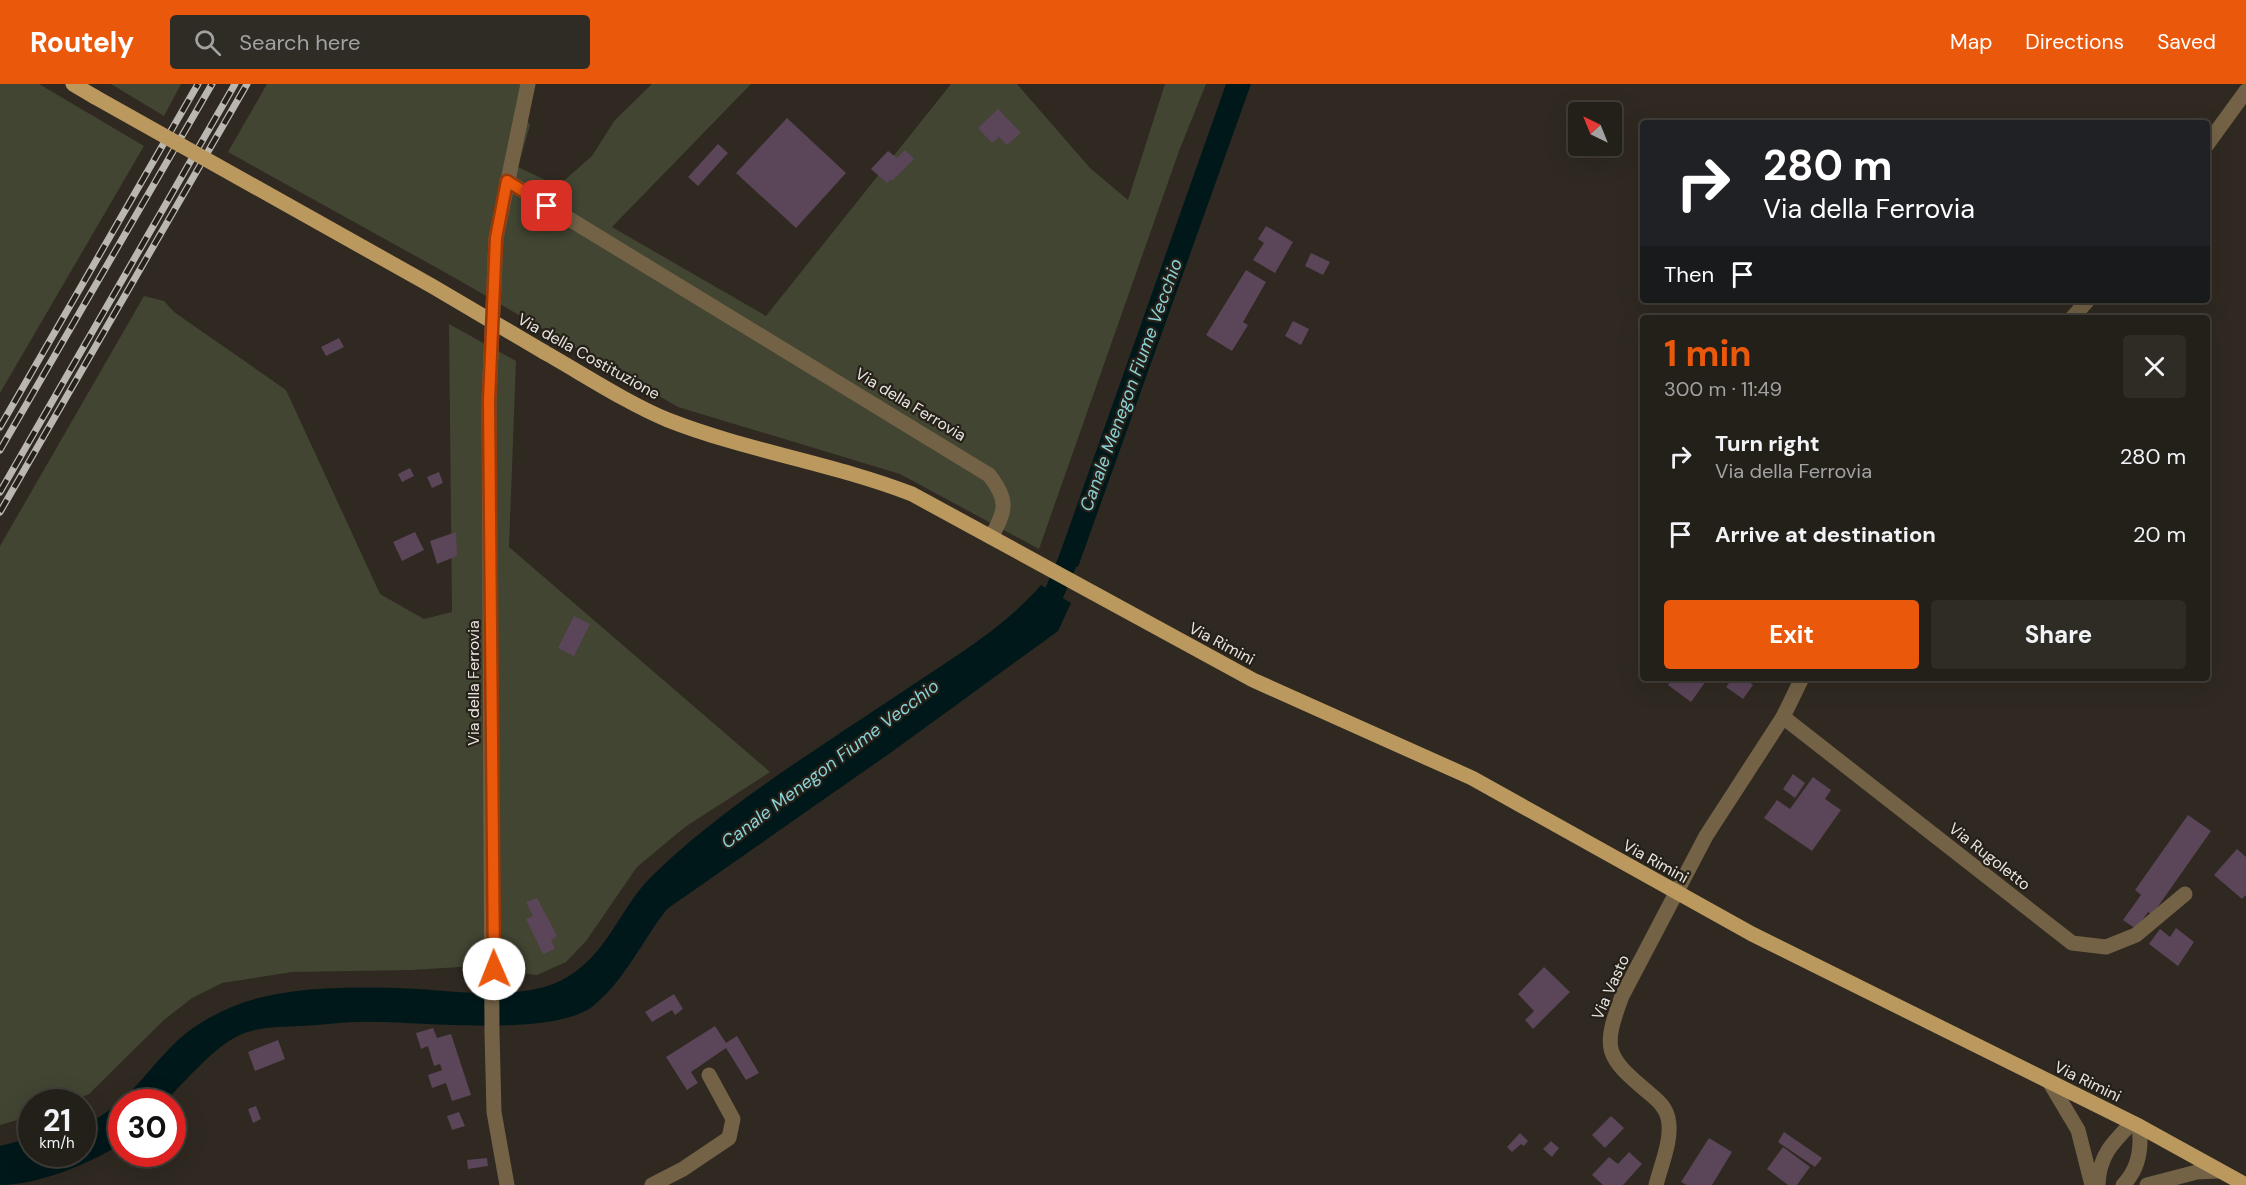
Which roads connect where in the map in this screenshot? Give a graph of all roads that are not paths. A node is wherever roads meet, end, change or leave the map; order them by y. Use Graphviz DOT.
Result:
graph roads {
  1 [pos="73,84"];
  2 [pos="528,84"];
  3 [pos="2246,91"];
  4 [pos="2210,140"];
  5 [pos="507,181"];
  6 [pos="2085,303"];
  7 [pos="2075,315"];
  8 [pos="991,537"];
  9 [pos="1049,568"];
  10 [pos="1801,681"];
  11 [pos="1783,717"];
  12 [pos="1676,894"];
  13 [pos="2185,894"];
  14 [pos="709,1075"];
  15 [pos="2050,1083"];
  16 [pos="2135,1125"];
  17 [pos="2218,1171"];
  18 [pos="507,1185"];
  19 [pos="652,1185"];
  20 [pos="1656,1185"];
  21 [pos="2092,1185"];
  22 [pos="2098,1185"];
  23 [pos="2123,1185"];
  24 [pos="2147,1185"];
  25 [pos="2246,1185"];
  1 -- 8 [label="main road, Via della Costituzione, bridge"];
  2 -- 5 [label="street, Via della Ferrovia"];
  3 -- 4 [label="street"];
  5 -- 8 [label="street, Via della Ferrovia"];
  5 -- 18 [label="street, Via della Ferrovia"];
  6 -- 7 [label="street"];
  8 -- 9 [label="main road, Via della Costituzione"];
  9 -- 12 [label="main road, Via Rimini"];
  10 -- 11 [label="street"];
  11 -- 12 [label="street"];
  11 -- 13 [label="street, Via Rugoletto"];
  12 -- 15 [label="main road, Via Rimini"];
  12 -- 20 [label="street, Via Vasto"];
  14 -- 19 [label="street"];
  15 -- 16 [label="main road, Via Rimini"];
  15 -- 21 [label="street"];
  16 -- 17 [label="main road, Via Rimini"];
  16 -- 22 [label="street"];
  16 -- 23 [label="street"];
  17 -- 24 [label="street"];
  17 -- 25 [label="main road, Via Rimini"];
}
